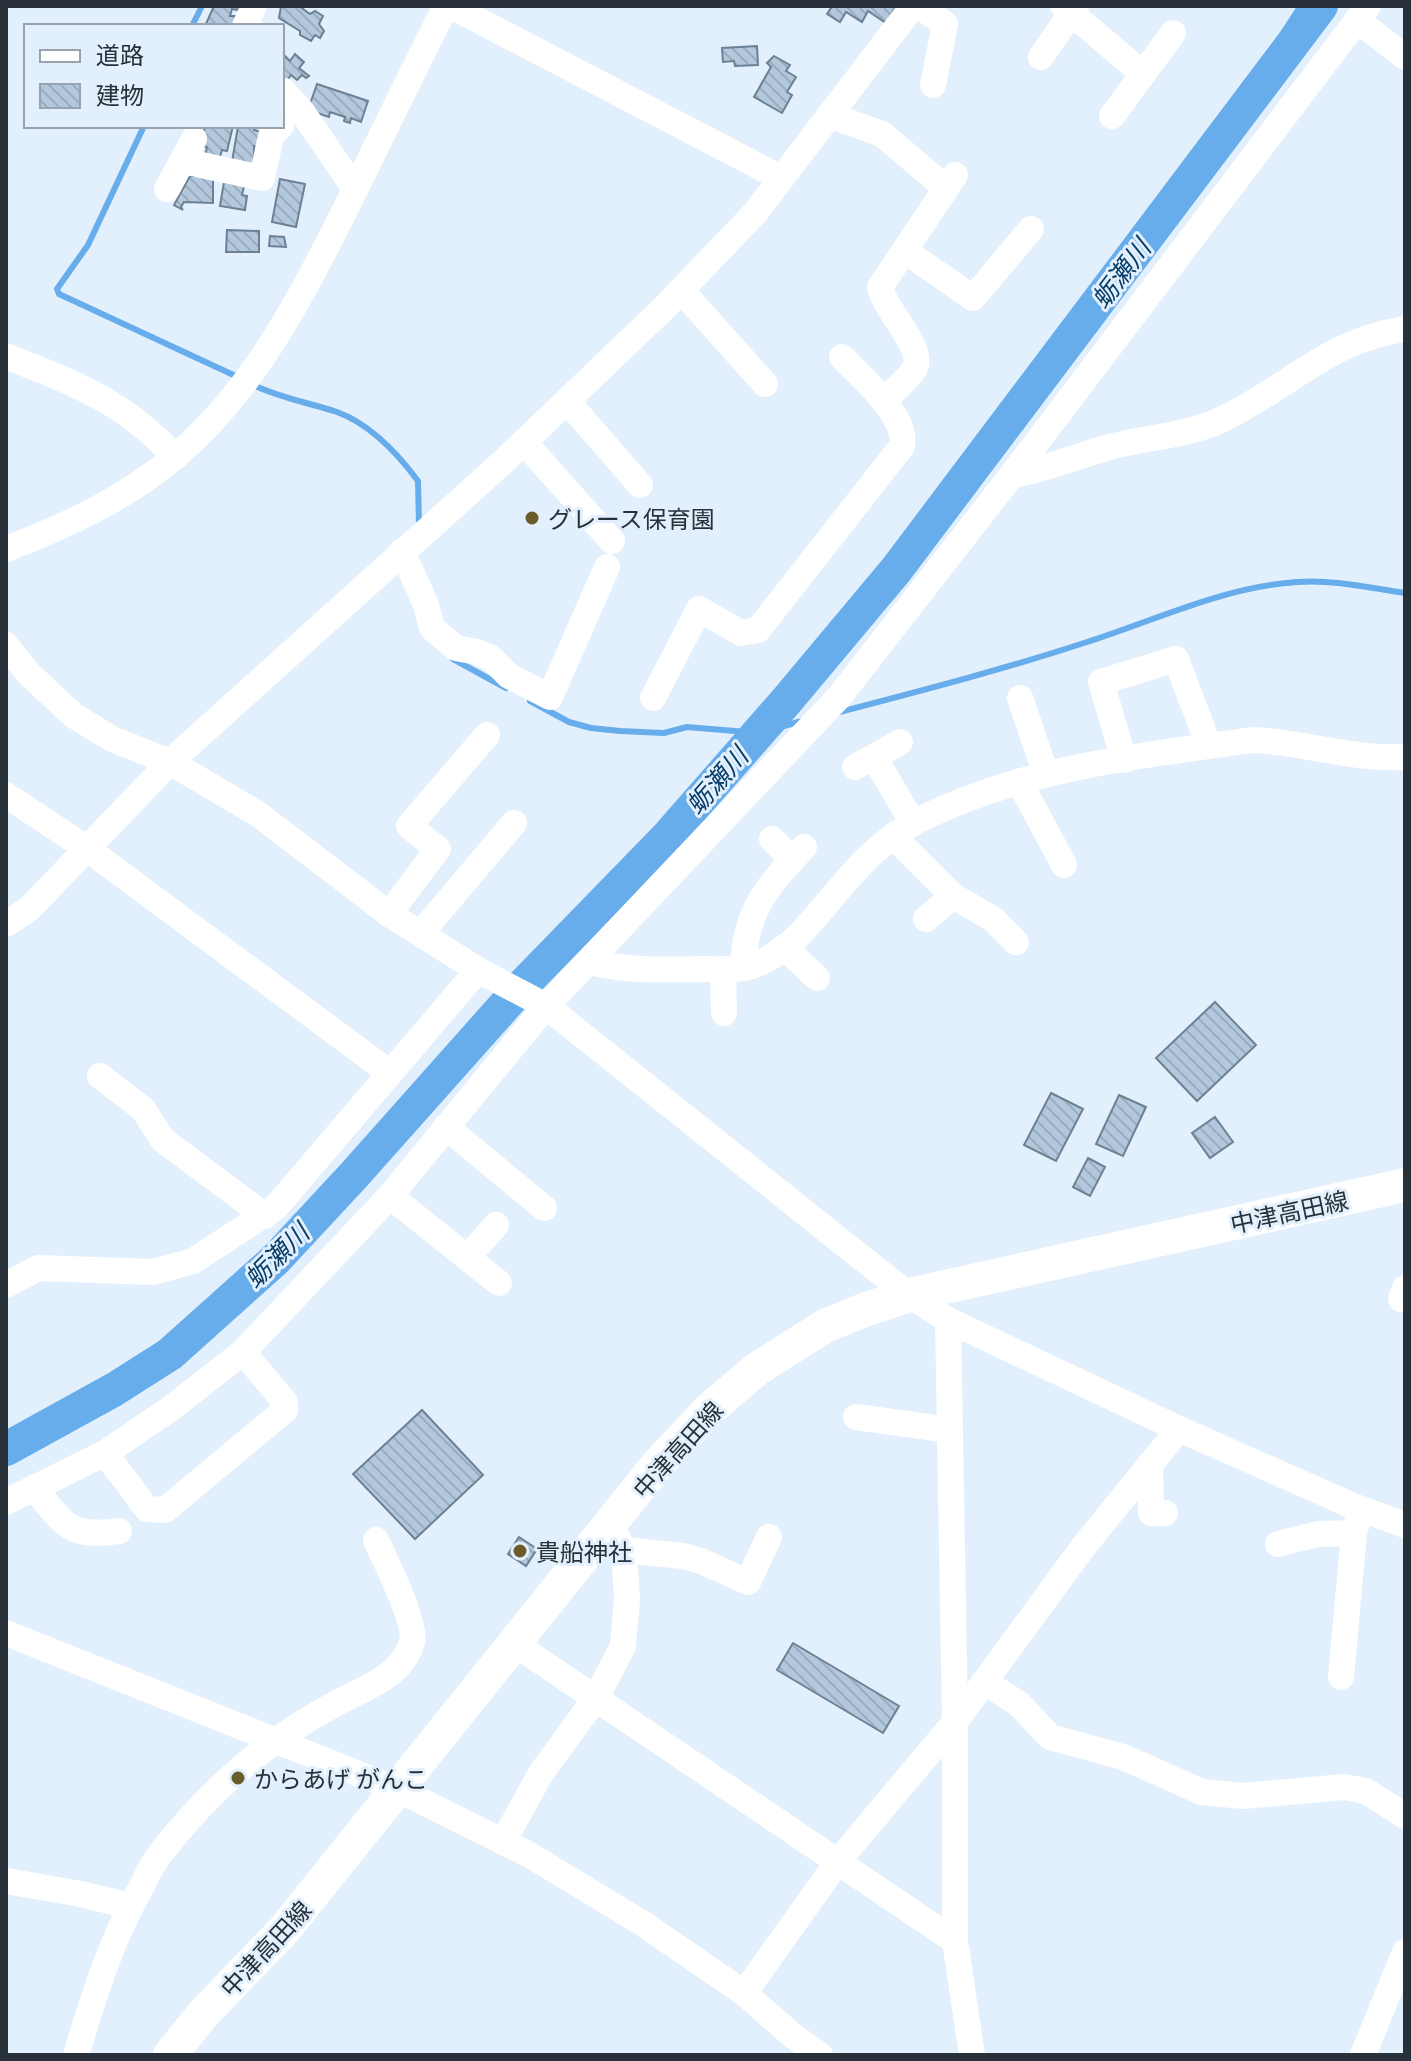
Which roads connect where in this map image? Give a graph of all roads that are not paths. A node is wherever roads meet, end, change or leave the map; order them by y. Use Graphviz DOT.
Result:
graph roads {
  1 [pos="448,6"];
  2 [pos="913,6"];
  3 [pos="919,6"];
  4 [pos="1070,8"];
  5 [pos="1362,13"];
  6 [pos="1173,33"];
  7 [pos="1041,57"];
  8 [pos="1405,57"];
  9 [pos="1143,74"];
  10 [pos="933,85"];
  11 [pos="284,100"];
  12 [pos="829,115"];
  13 [pos="1112,116"];
  14 [pos="288,120"];
  15 [pos="280,128"];
  16 [pos="781,178"];
  17 [pos="167,189"];
  18 [pos="355,189"];
  19 [pos="1031,229"];
  20 [pos="905,251"];
  21 [pos="681,290"];
  22 [pos="1405,329"];
  23 [pos="6,356"];
  24 [pos="842,357"];
  25 [pos="765,384"];
  26 [pos="567,401"];
  27 [pos="884,401"];
  28 [pos="524,442"];
  29 [pos="175,457"];
  30 [pos="1012,475"];
  31 [pos="640,485"];
  32 [pos="612,541"];
  33 [pos="6,549"];
  34 [pos="402,551"];
  35 [pos="607,567"];
  36 [pos="6,645"];
  37 [pos="653,698"];
  38 [pos="1020,698"];
  39 [pos="487,735"];
  40 [pos="900,742"];
  41 [pos="1209,746"];
  42 [pos="1405,757"];
  43 [pos="1124,760"];
  44 [pos="170,762"];
  45 [pos="1046,774"];
  46 [pos="1019,781"];
  47 [pos="6,795"];
  48 [pos="514,823"];
  49 [pos="903,829"];
  50 [pos="772,839"];
  51 [pos="86,848"];
  52 [pos="1064,865"];
  53 [pos="953,896"];
  54 [pos="389,914"];
  55 [pos="926,919"];
  56 [pos="6,924"];
  57 [pos="421,933"];
  58 [pos="1016,942"];
  59 [pos="784,947"];
  60 [pos="590,962"];
  61 [pos="733,968"];
  62 [pos="483,972"];
  63 [pos="817,978"];
  64 [pos="542,1004"];
  65 [pos="724,1013"];
  66 [pos="390,1073"];
  67 [pos="100,1076"];
  68 [pos="446,1127"];
  69 [pos="1405,1185"];
  70 [pos="390,1196"];
  71 [pos="544,1208"];
  72 [pos="265,1216"];
  73 [pos="496,1225"];
  74 [pos="467,1258"];
  75 [pos="499,1283"];
  76 [pos="6,1285"];
  77 [pos="909,1295"];
  78 [pos="948,1320"];
  79 [pos="243,1352"];
  80 [pos="856,1417"];
  81 [pos="1179,1429"];
  82 [pos="950,1430"];
  83 [pos="105,1453"];
  84 [pos="1150,1464"];
  85 [pos="34,1488"];
  86 [pos="6,1502"];
  87 [pos="1165,1513"];
  88 [pos="1357,1521"];
  89 [pos="1405,1525"];
  90 [pos="119,1531"];
  91 [pos="617,1537"];
  92 [pos="769,1537"];
  93 [pos="376,1540"];
  94 [pos="1278,1544"];
  95 [pos="6,1633"];
  96 [pos="515,1644"];
  97 [pos="1341,1677"];
  98 [pos="985,1682"];
  99 [pos="596,1698"];
  100 [pos="955,1722"];
  101 [pos="274,1741"];
  102 [pos="399,1790"];
  103 [pos="1405,1816"];
  104 [pos="503,1842"];
  105 [pos="839,1860"];
  106 [pos="6,1881"];
  107 [pos="130,1906"];
  108 [pos="955,1941"];
  109 [pos="1405,1952"];
  110 [pos="744,1993"];
  111 [pos="76,2055"];
  112 [pos="170,2055"];
  113 [pos="820,2055"];
  114 [pos="972,2055"];
  115 [pos="1363,2055"];
  1 -- 16 [label="street"];
  1 -- 18 [label="street"];
  2 -- 12 [label="street"];
  3 -- 10 [label="street"];
  4 -- 7 [label="street"];
  4 -- 9 [label="street"];
  5 -- 8 [label="street"];
  5 -- 30 [label="street"];
  6 -- 9 [label="street"];
  9 -- 13 [label="street"];
  11 -- 14 [label="street"];
  12 -- 16 [label="street"];
  12 -- 20 [label="street"];
  14 -- 18 [label="street"];
  15 -- 17 [label="street"];
  16 -- 21 [label="street"];
  18 -- 29 [label="street"];
  19 -- 20 [label="street"];
  20 -- 27 [label="street"];
  21 -- 25 [label="street"];
  21 -- 26 [label="street"];
  22 -- 30 [label="street"];
  23 -- 29 [label="street"];
  24 -- 27 [label="street"];
  26 -- 28 [label="street"];
  26 -- 31 [label="street"];
  27 -- 37 [label="street"];
  28 -- 32 [label="street"];
  28 -- 34 [label="street"];
  29 -- 33 [label="street"];
  30 -- 60 [label="street"];
  34 -- 35 [label="street"];
  34 -- 44 [label="street"];
  36 -- 44 [label="street"];
  38 -- 45 [label="street"];
  39 -- 54 [label="street"];
  40 -- 49 [label="street"];
  41 -- 42 [label="street"];
  41 -- 43 [label="street"];
  41 -- 43 [label="street"];
  43 -- 45 [label="street"];
  44 -- 51 [label="street"];
  44 -- 54 [label="street"];
  45 -- 46 [label="street"];
  46 -- 49 [label="street"];
  46 -- 52 [label="street"];
  47 -- 51 [label="street"];
  48 -- 57 [label="street"];
  49 -- 53 [label="street"];
  49 -- 59 [label="street"];
  50 -- 61 [label="street"];
  51 -- 56 [label="street"];
  51 -- 66 [label="street"];
  53 -- 55 [label="street"];
  53 -- 58 [label="street"];
  54 -- 57 [label="street"];
  57 -- 62 [label="street"];
  59 -- 61 [label="street"];
  59 -- 63 [label="street"];
  60 -- 61 [label="street"];
  60 -- 64 [label="street"];
  61 -- 65 [label="street"];
  62 -- 64 [label="street"];
  62 -- 66 [label="street"];
  64 -- 68 [label="street"];
  64 -- 77 [label="street"];
  66 -- 72 [label="street"];
  67 -- 72 [label="street"];
  68 -- 70 [label="street"];
  68 -- 71 [label="street"];
  69 -- 77 [label="main road, 中津高田線"];
  70 -- 74 [label="street"];
  70 -- 79 [label="street"];
  72 -- 76 [label="street"];
  73 -- 74 [label="street"];
  74 -- 75 [label="street"];
  77 -- 78 [label="street"];
  77 -- 91 [label="main road, 中津高田線"];
  78 -- 81 [label="street"];
  78 -- 82 [label="street"];
  79 -- 83 [label="street"];
  79 -- 83 [label="street"];
  80 -- 82 [label="street"];
  81 -- 84 [label="street"];
  81 -- 88 [label="street"];
  82 -- 100 [label="street"];
  83 -- 85 [label="street"];
  84 -- 87 [label="street"];
  84 -- 98 [label="street"];
  85 -- 86 [label="street"];
  85 -- 90 [label="street"];
  88 -- 89 [label="street"];
  88 -- 94 [label="street"];
  88 -- 97 [label="street"];
  91 -- 92 [label="street"];
  91 -- 96 [label="main road, 中津高田線"];
  91 -- 99 [label="street"];
  93 -- 101 [label="street"];
  95 -- 101 [label="street"];
  96 -- 99 [label="street"];
  96 -- 102 [label="main road, 中津高田線"];
  98 -- 100 [label="street"];
  98 -- 103 [label="street"];
  99 -- 104 [label="street"];
  99 -- 105 [label="street"];
  100 -- 105 [label="street"];
  100 -- 108 [label="street"];
  101 -- 102 [label="street"];
  101 -- 107 [label="street"];
  102 -- 104 [label="street"];
  102 -- 112 [label="main road, 中津高田線"];
  104 -- 110 [label="street"];
  105 -- 108 [label="street"];
  105 -- 110 [label="street"];
  106 -- 107 [label="street"];
  107 -- 111 [label="street"];
  108 -- 114 [label="street"];
  109 -- 115 [label="street"];
  110 -- 113 [label="street"];
}
